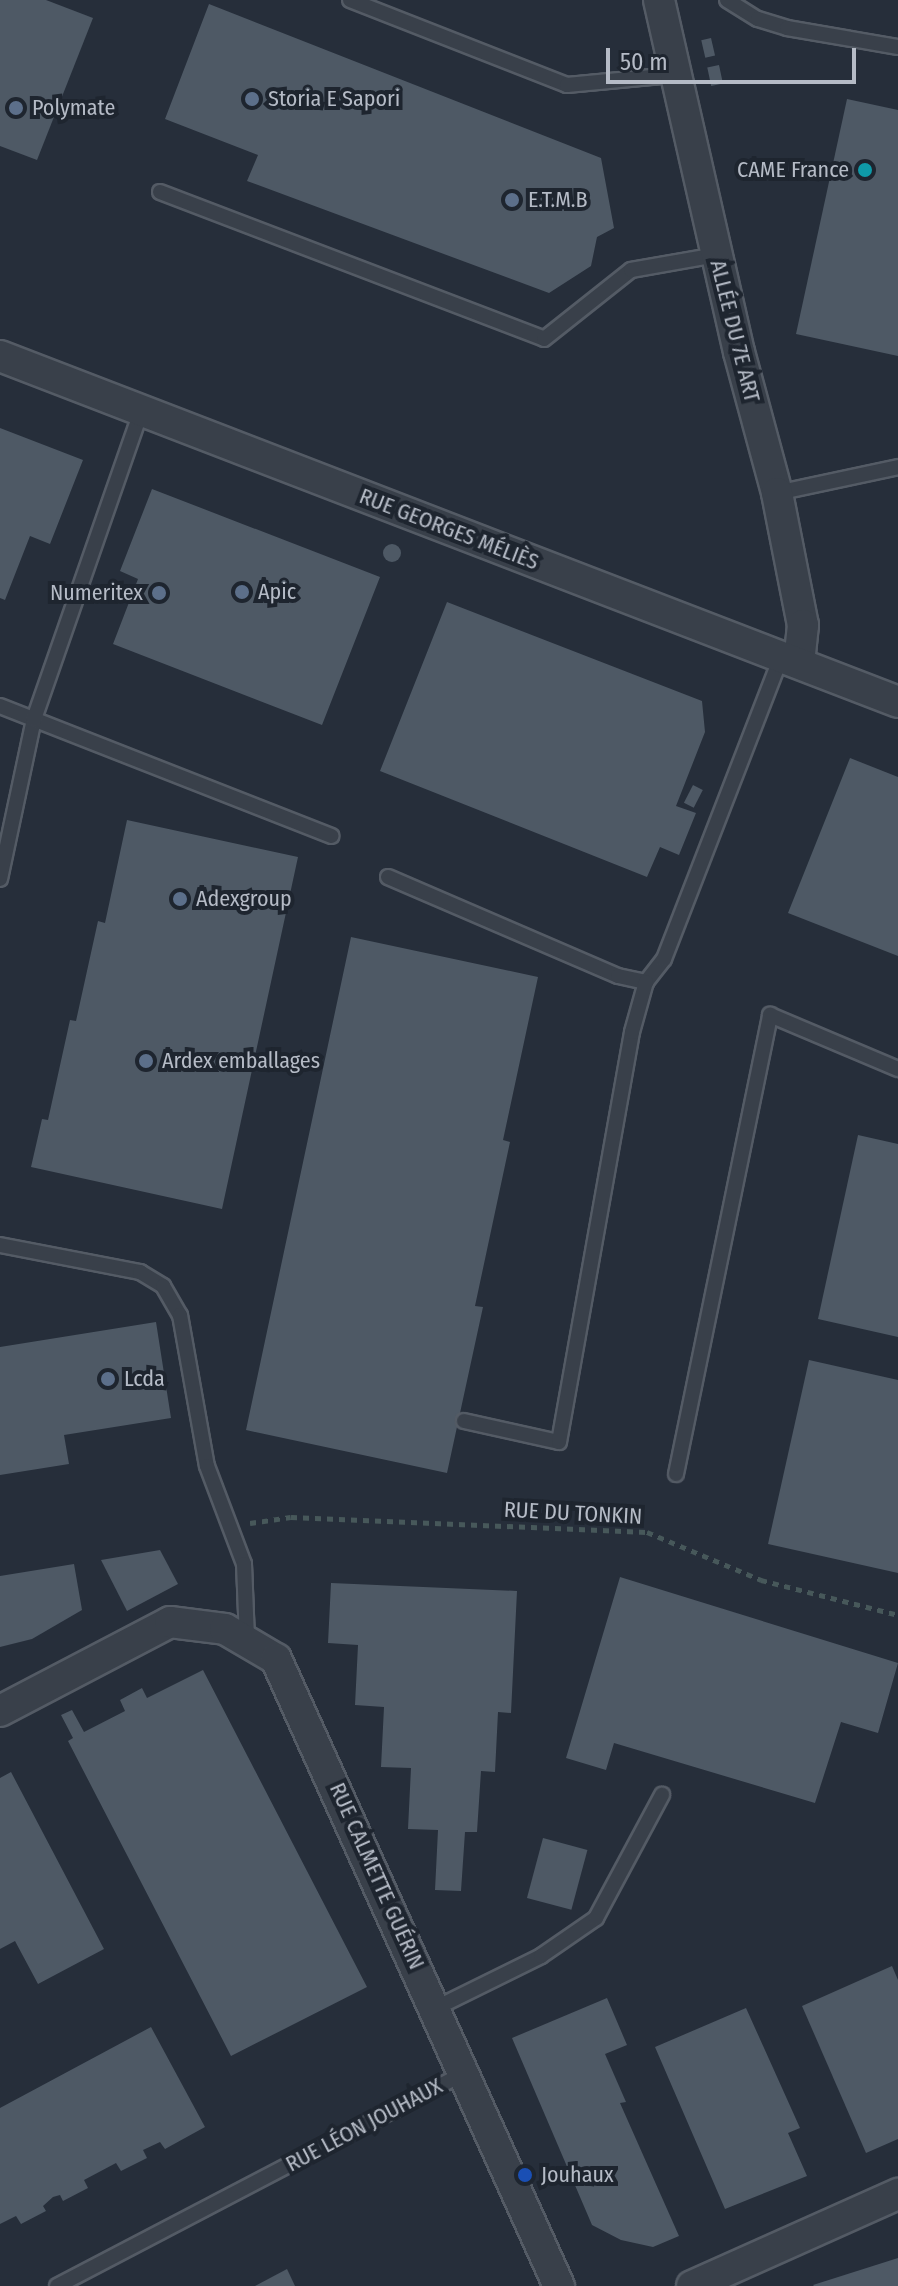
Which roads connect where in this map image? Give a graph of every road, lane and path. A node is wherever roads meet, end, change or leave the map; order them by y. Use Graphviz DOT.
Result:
graph roads {
  1 [pos="350,0"];
  2 [pos="659,0"];
  3 [pos="727,0"];
  4 [pos="898,47"];
  5 [pos="673,75"];
  6 [pos="160,192"];
  7 [pos="716,255"];
  8 [pos="0,356"];
  9 [pos="141,411"];
  10 [pos="898,467"];
  11 [pos="777,493"];
  12 [pos="790,660"];
  13 [pos="898,702"];
  14 [pos="0,706"];
  15 [pos="34,719"];
  16 [pos="331,836"];
  17 [pos="388,877"];
  18 [pos="0,879"];
  19 [pos="646,982"];
  20 [pos="898,1069"];
  21 [pos="0,1245"];
  22 [pos="464,1421"];
  23 [pos="676,1474"];
  24 [pos="234,1526"];
  25 [pos="898,1615"];
  26 [pos="247,1639"];
  27 [pos="0,1711"];
  28 [pos="662,1795"];
  29 [pos="436,2008"];
  30 [pos="464,2073"];
  31 [pos="898,2194"];
  32 [pos="57,2286"];
  33 [pos="559,2286"];
  34 [pos="692,2286"];
  1 -- 5 [label="lane"];
  2 -- 5 [label="street, ALLÉE DU 7E ART"];
  3 -- 4 [label="lane"];
  5 -- 7 [label="street, ALLÉE DU 7E ART"];
  6 -- 7 [label="lane"];
  7 -- 11 [label="street, ALLÉE DU 7E ART"];
  8 -- 9 [label="street, RUE GEORGES MÉLIÈS"];
  9 -- 12 [label="street, RUE GEORGES MÉLIÈS"];
  9 -- 15 [label="lane"];
  10 -- 11 [label="lane"];
  11 -- 12 [label="street, ALLÉE DU 7E ART"];
  12 -- 13 [label="street, RUE GEORGES MÉLIÈS"];
  12 -- 19 [label="lane"];
  14 -- 15 [label="lane"];
  15 -- 16 [label="lane"];
  15 -- 18 [label="lane"];
  17 -- 19 [label="lane"];
  19 -- 22 [label="lane"];
  20 -- 23 [label="lane"];
  21 -- 24 [label="lane"];
  24 -- 25 [label="path, RUE DU TONKIN"];
  24 -- 26 [label="lane"];
  26 -- 27 [label="street, RUE CALMETTE GUÉRIN"];
  26 -- 29 [label="street, RUE CALMETTE GUÉRIN"];
  28 -- 29 [label="lane"];
  29 -- 30 [label="street, RUE CALMETTE GUÉRIN"];
  30 -- 32 [label="lane, RUE LÉON JOUHAUX"];
  30 -- 33 [label="street, RUE LÉON JOUHAUX"];
  31 -- 34 [label="street"];
}
